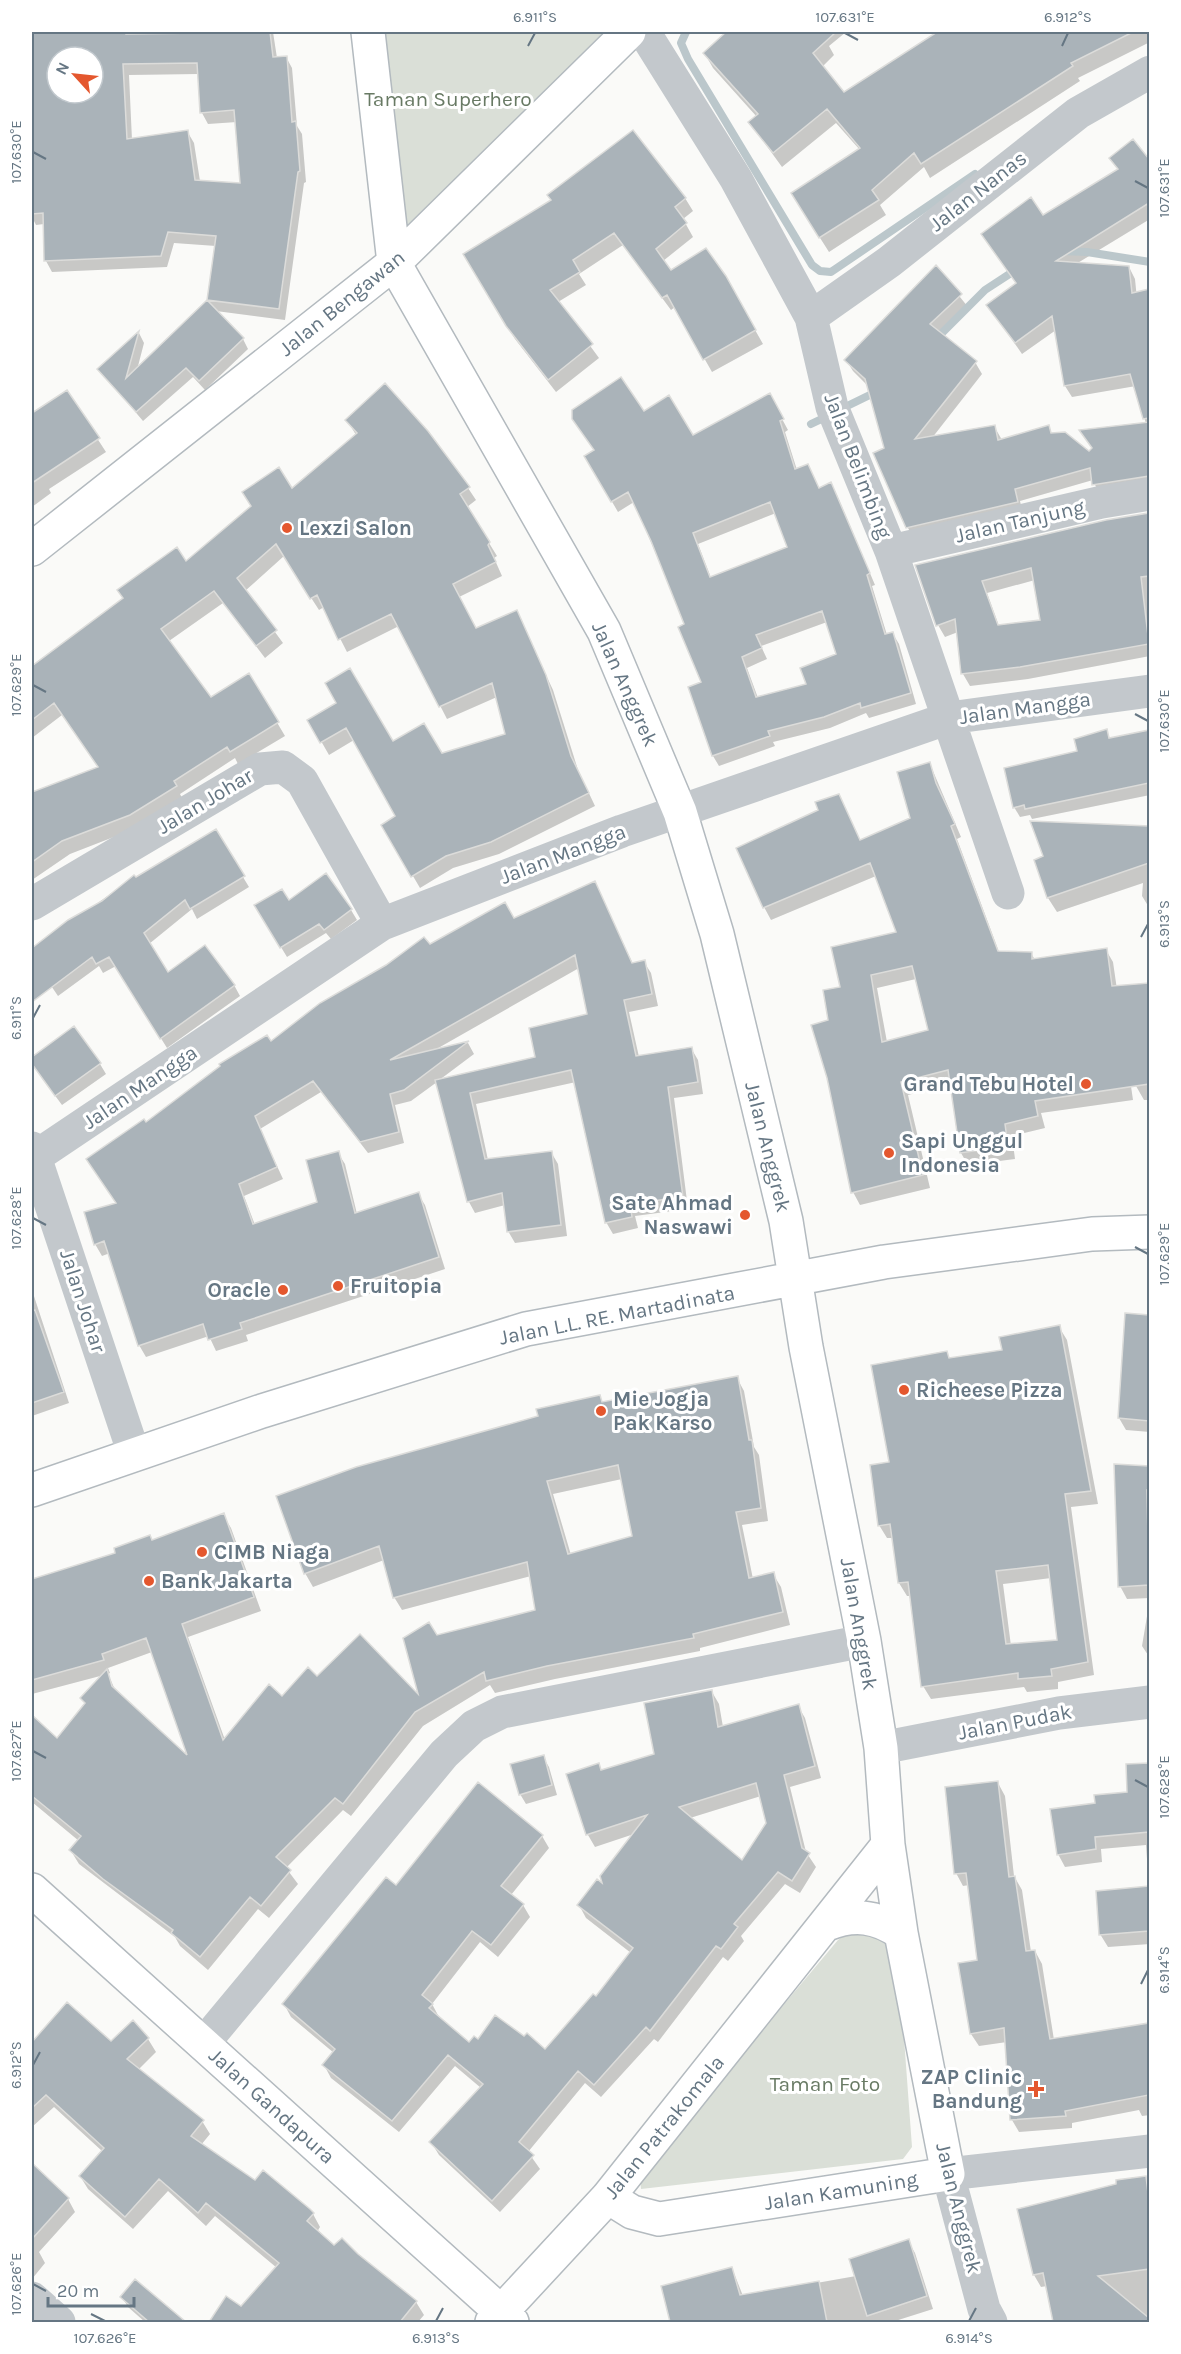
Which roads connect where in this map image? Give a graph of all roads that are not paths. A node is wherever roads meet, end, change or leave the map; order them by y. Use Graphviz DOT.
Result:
graph roads {
  1 [pos="368,32"];
  2 [pos="629,32"];
  3 [pos="644,32"];
  4 [pos="1149,72"];
  5 [pos="394,263"];
  6 [pos="811,317"];
  7 [pos="1149,494"];
  8 [pos="32,549"];
  9 [pos="891,551"];
  10 [pos="1149,691"];
  11 [pos="949,718"];
  12 [pos="680,812"];
  13 [pos="1008,893"];
  14 [pos="32,904"];
  15 [pos="382,924"];
  16 [pos="33,1153"];
  17 [pos="1149,1233"];
  18 [pos="796,1280"];
  19 [pos="134,1454"];
  20 [pos="32,1490"];
  21 [pos="864,1641"];
  22 [pos="1149,1702"];
  23 [pos="881,1748"];
  24 [pos="888,1845"];
  25 [pos="32,1890"];
  26 [pos="827,1924"];
  27 [pos="901,1933"];
  28 [pos="203,2044"];
  29 [pos="1149,2151"];
  30 [pos="948,2174"];
  31 [pos="608,2197"];
  32 [pos="32,2298"];
  33 [pos="502,2319"];
  34 [pos="59,2322"];
  35 [pos="991,2322"];
  1 -- 5 [label="street, Jalan Anggrek"];
  2 -- 5 [label="street, Jalan Bengawan"];
  3 -- 6 [label="street, Jalan Belimbing"];
  4 -- 6 [label="street, Jalan Nanas"];
  5 -- 8 [label="street, Jalan Bengawan"];
  5 -- 12 [label="street, Jalan Anggrek"];
  6 -- 9 [label="street, Jalan Belimbing"];
  7 -- 9 [label="street, Jalan Tanjung"];
  9 -- 11 [label="street, Jalan Belimbing"];
  10 -- 11 [label="street, Jalan Mangga"];
  11 -- 12 [label="street, Jalan Mangga"];
  11 -- 13 [label="street, Jalan Belimbing"];
  12 -- 15 [label="street, Jalan Mangga"];
  12 -- 18 [label="street, Jalan Anggrek"];
  14 -- 15 [label="street, Jalan Johar"];
  15 -- 16 [label="street, Jalan Mangga"];
  16 -- 19 [label="street, Jalan Johar"];
  17 -- 18 [label="street, Jalan L.L. RE. Martadinata"];
  18 -- 19 [label="street, Jalan L.L. RE. Martadinata"];
  18 -- 21 [label="street, Jalan Anggrek"];
  19 -- 20 [label="street, Jalan L.L. RE. Martadinata"];
  21 -- 23 [label="street, Jalan Anggrek"];
  21 -- 28 [label="street"];
  22 -- 23 [label="street, Jalan Pudak"];
  23 -- 24 [label="street, Jalan Anggrek"];
  24 -- 26 [label="street, Jalan Patrakomala"];
  24 -- 27 [label="street, Jalan Anggrek"];
  25 -- 28 [label="street, Jalan Gandapura"];
  26 -- 27 [label="street"];
  26 -- 31 [label="street, Jalan Patrakomala"];
  27 -- 30 [label="street, Jalan Anggrek"];
  28 -- 33 [label="street, Jalan Gandapura"];
  29 -- 30 [label="street, Jalan Kamuning"];
  30 -- 31 [label="street, Jalan Kamuning"];
  30 -- 35 [label="street, Jalan Anggrek"];
  31 -- 33 [label="street, Jalan Patrakomala"];
  32 -- 34 [label="street"];
}
